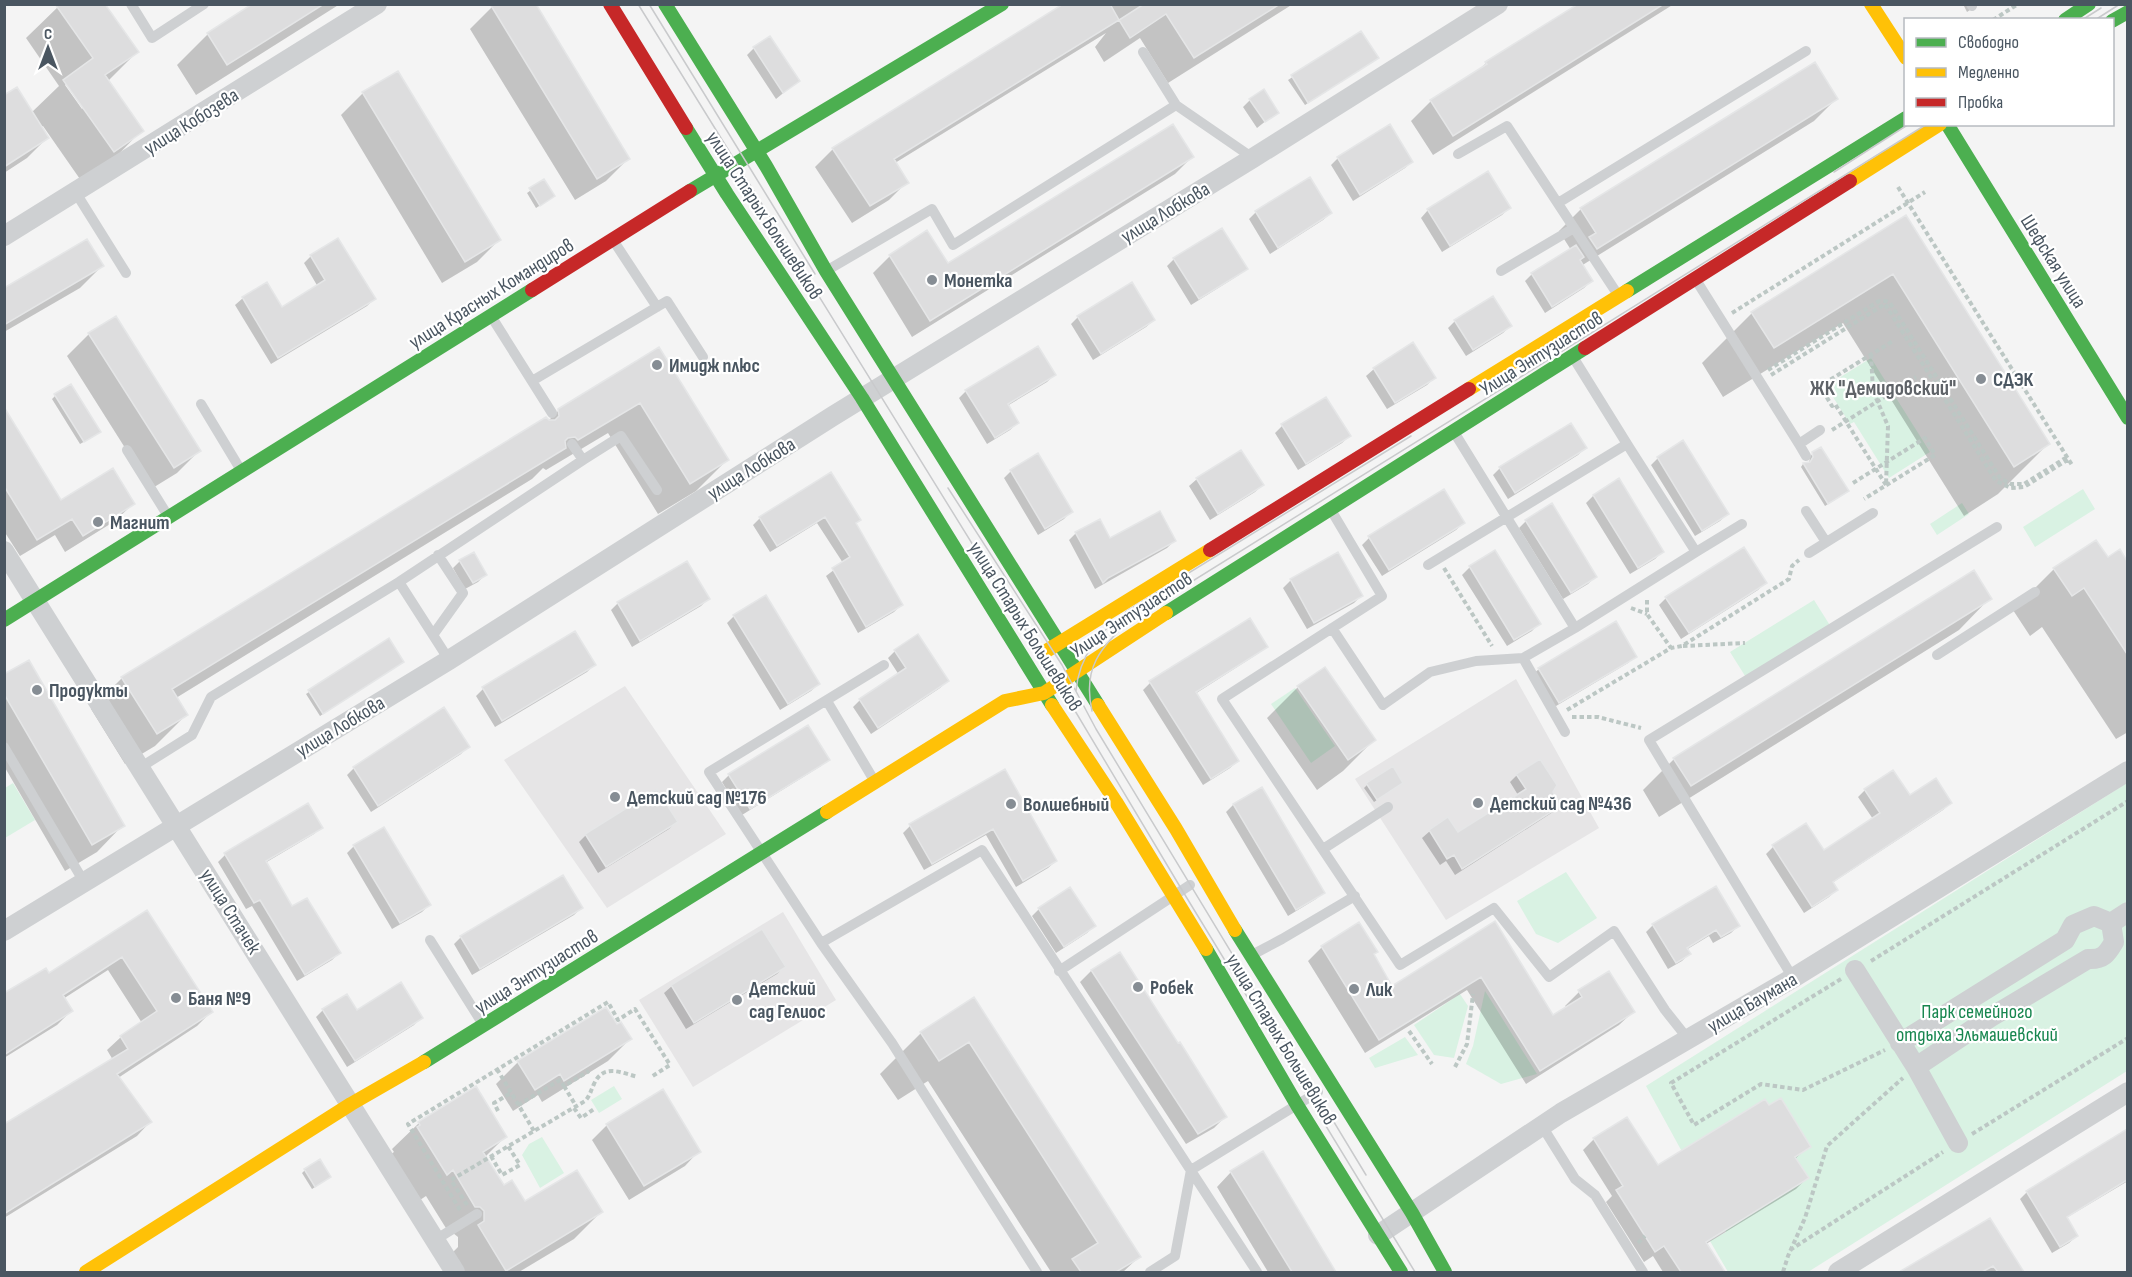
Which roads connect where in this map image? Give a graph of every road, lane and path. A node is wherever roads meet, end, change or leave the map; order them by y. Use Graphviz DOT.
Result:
graph roads {
  1 [pos="131,4"];
  2 [pos="204,4"];
  3 [pos="377,4"];
  4 [pos="610,4"];
  5 [pos="665,4"];
  6 [pos="1002,4"];
  7 [pos="1498,4"];
  8 [pos="1871,4"];
  9 [pos="2018,4"];
  10 [pos="2089,4"];
  11 [pos="982,9"];
  12 [pos="2127,12"];
  13 [pos="1996,18"];
  14 [pos="2068,18"];
  15 [pos="2114,20"];
  16 [pos="1806,51"];
  17 [pos="1143,52"];
  18 [pos="1904,56"];
  19 [pos="1176,105"];
  20 [pos="1904,119"];
  21 [pos="1936,126"];
  22 [pos="1948,126"];
  23 [pos="757,151"];
  24 [pos="1458,154"];
  25 [pos="1253,158"];
  26 [pos="715,176"];
  27 [pos="1898,187"];
  28 [pos="1925,192"];
  29 [pos="76,193"];
  30 [pos="1558,203"];
  31 [pos="1908,203"];
  32 [pos="1574,228"];
  33 [pos="4,236"];
  34 [pos="612,239"];
  35 [pos="1688,268"];
  36 [pos="826,271"];
  37 [pos="1501,271"];
  38 [pos="126,273"];
  39 [pos="657,307"];
  40 [pos="1626,307"];
  41 [pos="491,316"];
  42 [pos="1721,320"];
  43 [pos="1893,341"];
  44 [pos="1871,354"];
  45 [pos="1572,356"];
  46 [pos="703,357"];
  47 [pos="1916,377"];
  48 [pos="894,379"];
  49 [pos="1759,379"];
  50 [pos="532,381"];
  51 [pos="862,398"];
  52 [pos="1878,402"];
  53 [pos="201,404"];
  54 [pos="552,413"];
  55 [pos="2127,418"];
  56 [pos="1845,422"];
  57 [pos="1453,431"];
  58 [pos="1822,433"];
  59 [pos="572,444"];
  60 [pos="1627,444"];
  61 [pos="1799,444"];
  62 [pos="127,450"];
  63 [pos="1806,456"];
  64 [pos="2068,458"];
  65 [pos="583,460"];
  66 [pos="1887,462"];
  67 [pos="2072,465"];
  68 [pos="1875,469"];
  69 [pos="242,472"];
  70 [pos="1853,483"];
  71 [pos="1886,485"];
  72 [pos="657,490"];
  73 [pos="1323,496"];
  74 [pos="1864,499"];
  75 [pos="1806,511"];
  76 [pos="1873,513"];
  77 [pos="168,517"];
  78 [pos="1506,517"];
  79 [pos="1742,524"];
  80 [pos="1997,527"];
  81 [pos="1826,542"];
  82 [pos="4,551"];
  83 [pos="1696,552"];
  84 [pos="1809,553"];
  85 [pos="438,555"];
  86 [pos="1433,562"];
  87 [pos="399,582"];
  88 [pos="2035,592"];
  89 [pos="36,600"];
  90 [pos="1647,614"];
  91 [pos="4,620"];
  92 [pos="1332,628"];
  93 [pos="1575,628"];
  94 [pos="433,635"];
  95 [pos="1059,643"];
  96 [pos="1745,643"];
  97 [pos="1682,646"];
  98 [pos="1671,648"];
  99 [pos="1937,655"];
  100 [pos="1523,658"];
  101 [pos="1501,659"];
  102 [pos="449,660"];
  103 [pos="884,665"];
  104 [pos="1077,672"];
  105 [pos="1020,673"];
  106 [pos="1044,693"];
  107 [pos="827,700"];
  108 [pos="1005,700"];
  109 [pos="1556,717"];
  110 [pos="1642,728"];
  111 [pos="1565,732"];
  112 [pos="4,747"];
  113 [pos="141,767"];
  114 [pos="2127,771"];
  115 [pos="875,782"];
  116 [pos="1388,807"];
  117 [pos="177,825"];
  118 [pos="1323,849"];
  119 [pos="761,853"];
  120 [pos="84,882"];
  121 [pos="1190,885"];
  122 [pos="1174,895"];
  123 [pos="1355,896"];
  124 [pos="2127,912"];
  125 [pos="2111,923"];
  126 [pos="4,931"];
  127 [pos="430,940"];
  128 [pos="821,943"];
  129 [pos="1250,956"];
  130 [pos="1855,970"];
  131 [pos="1059,971"];
  132 [pos="1793,978"];
  133 [pos="1473,994"];
  134 [pos="484,1026"];
  135 [pos="1409,1031"];
  136 [pos="2127,1038"];
  137 [pos="1688,1039"];
  138 [pos="1900,1043"];
  139 [pos="1432,1064"];
  140 [pos="1455,1067"];
  141 [pos="1916,1067"];
  142 [pos="497,1070"];
  143 [pos="589,1071"];
  144 [pos="638,1077"];
  145 [pos="651,1077"];
  146 [pos="564,1086"];
  147 [pos="1317,1092"];
  148 [pos="2127,1092"];
  149 [pos="511,1093"];
  150 [pos="351,1104"];
  151 [pos="518,1105"];
  152 [pos="1297,1105"];
  153 [pos="575,1107"];
  154 [pos="594,1109"];
  155 [pos="498,1111"];
  156 [pos="1542,1126"];
  157 [pos="534,1131"];
  158 [pos="1958,1143"];
  159 [pos="508,1146"];
  160 [pos="490,1156"];
  161 [pos="1191,1170"];
  162 [pos="1412,1214"];
  163 [pos="472,1217"];
  164 [pos="1378,1235"];
  165 [pos="435,1240"];
  166 [pos="1790,1250"];
  167 [pos="86,1272"];
  168 [pos="455,1272"];
  169 [pos="1037,1272"];
  170 [pos="1150,1272"];
  171 [pos="1257,1272"];
  172 [pos="1401,1272"];
  173 [pos="1445,1272"];
  174 [pos="1643,1272"];
  175 [pos="1783,1272"];
  176 [pos="1838,1272"];
  1 -- 2 [label="lane"];
  3 -- 29 [label="street, улица Кобозева"];
  4 -- 26 [label="street, улица Старых Большевиков"];
  5 -- 23 [label="street, улица Старых Большевиков"];
  6 -- 11 [label="street, улица Красных Командиров"];
  7 -- 25 [label="street, улица Лобкова"];
  8 -- 18 [label="street"];
  9 -- 13 [label="path"];
  10 -- 14 [label="street"];
  11 -- 23 [label="street, улица Красных Командиров"];
  12 -- 15 [label="street"];
  16 -- 30 [label="lane"];
  17 -- 19 [label="lane"];
  19 -- 25 [label="lane"];
  19 -- 36 [label="lane"];
  20 -- 35 [label="street, Улица Энтузиастов"];
  21 -- 35 [label="street, Улица Энтузиастов"];
  22 -- 55 [label="street, Шефская улица"];
  23 -- 26 [label="street, улица Красных Командиров"];
  23 -- 36 [label="street, улица Старых Большевиков"];
  24 -- 30 [label="lane"];
  25 -- 48 [label="street, улица Лобкова"];
  26 -- 34 [label="street, улица Красных Командиров"];
  26 -- 51 [label="street, улица Старых Большевиков"];
  27 -- 31 [label="path"];
  28 -- 31 [label="path"];
  29 -- 33 [label="street, улица Кобозева"];
  29 -- 38 [label="lane"];
  30 -- 32 [label="lane"];
  31 -- 42 [label="path"];
  31 -- 64 [label="path"];
  32 -- 37 [label="lane"];
  32 -- 40 [label="lane"];
  34 -- 39 [label="lane"];
  34 -- 41 [label="street, улица Красных Командиров"];
  35 -- 40 [label="street, Улица Энтузиастов"];
  35 -- 40 [label="street, Улица Энтузиастов"];
  35 -- 42 [label="lane"];
  36 -- 48 [label="street, улица Старых Большевиков"];
  39 -- 46 [label="lane"];
  39 -- 50 [label="lane"];
  40 -- 45 [label="street, Улица Энтузиастов"];
  40 -- 73 [label="street, Улица Энтузиастов"];
  41 -- 50 [label="lane"];
  41 -- 69 [label="street, улица Красных Командиров"];
  42 -- 49 [label="lane"];
  43 -- 44 [label="path"];
  44 -- 52 [label="path"];
  44 -- 56 [label="path"];
  45 -- 57 [label="street, Улица Энтузиастов"];
  45 -- 60 [label="lane"];
  47 -- 52 [label="path"];
  48 -- 51 [label="street, улица Лобкова"];
  48 -- 95 [label="street, улица Старых Большевиков"];
  49 -- 61 [label="lane"];
  49 -- 64 [label="path"];
  50 -- 54 [label="lane"];
  51 -- 102 [label="street, улица Лобкова"];
  51 -- 105 [label="street, улица Старых Большевиков"];
  52 -- 56 [label="path"];
  52 -- 66 [label="path"];
  53 -- 69 [label="lane"];
  56 -- 58 [label="path"];
  56 -- 68 [label="path"];
  57 -- 73 [label="street, Улица Энтузиастов"];
  57 -- 78 [label="lane"];
  58 -- 61 [label="lane"];
  59 -- 65 [label="lane"];
  60 -- 78 [label="lane"];
  60 -- 83 [label="lane"];
  61 -- 63 [label="lane"];
  62 -- 77 [label="lane"];
  64 -- 67 [label="path"];
  65 -- 72 [label="lane"];
  65 -- 85 [label="lane"];
  66 -- 68 [label="path"];
  66 -- 71 [label="path"];
  66 -- 71 [label="path"];
  68 -- 70 [label="path"];
  68 -- 71 [label="path"];
  69 -- 77 [label="street, улица Красных Командиров"];
  71 -- 74 [label="path"];
  73 -- 92 [label="lane"];
  73 -- 95 [label="street, Улица Энтузиастов"];
  73 -- 104 [label="street, Улица Энтузиастов"];
  75 -- 81 [label="lane"];
  76 -- 81 [label="lane"];
  77 -- 89 [label="street, улица Красных Командиров"];
  78 -- 86 [label="lane"];
  78 -- 93 [label="lane"];
  79 -- 83 [label="lane"];
  80 -- 132 [label="lane"];
  81 -- 84 [label="lane"];
  82 -- 89 [label="street, улица Стачек"];
  83 -- 93 [label="lane"];
  84 -- 97 [label="path"];
  85 -- 87 [label="lane"];
  85 -- 94 [label="lane"];
  86 -- 101 [label="path"];
  87 -- 94 [label="lane"];
  87 -- 113 [label="lane"];
  88 -- 99 [label="lane"];
  89 -- 91 [label="street, улица Красных Командиров"];
  89 -- 113 [label="street, улица Стачек"];
  90 -- 98 [label="path"];
  92 -- 101 [label="lane"];
  92 -- 118 [label="lane"];
  93 -- 100 [label="lane"];
  94 -- 102 [label="lane"];
  95 -- 104 [label="street, улица Старых Большевиков"];
  95 -- 105 [label="street, Улица Энтузиастов"];
  96 -- 97 [label="path"];
  97 -- 98 [label="path"];
  98 -- 109 [label="path"];
  100 -- 101 [label="lane"];
  100 -- 109 [label="lane"];
  102 -- 117 [label="street, улица Лобкова"];
  103 -- 107 [label="lane"];
  104 -- 106 [label="street, Улица Энтузиастов"];
  104 -- 129 [label="street, улица Старых Большевиков"];
  105 -- 106 [label="street, улица Старых Большевиков"];
  105 -- 108 [label="street, Улица Энтузиастов"];
  106 -- 108 [label="street, Улица Энтузиастов"];
  106 -- 122 [label="street, улица Старых Большевиков"];
  107 -- 115 [label="lane"];
  107 -- 119 [label="lane"];
  108 -- 115 [label="street, улица Энтузиастов"];
  109 -- 110 [label="path"];
  109 -- 111 [label="lane"];
  112 -- 120 [label="lane"];
  113 -- 117 [label="street, улица Стачек"];
  114 -- 132 [label="street, улица Баумана"];
  115 -- 119 [label="street, улица Энтузиастов"];
  116 -- 118 [label="lane"];
  117 -- 120 [label="street, улица Лобкова"];
  117 -- 150 [label="street, улица Стачек"];
  118 -- 123 [label="lane"];
  119 -- 128 [label="lane"];
  119 -- 134 [label="street, улица Энтузиастов"];
  120 -- 126 [label="street, улица Лобкова"];
  121 -- 122 [label="lane"];
  122 -- 131 [label="lane"];
  122 -- 152 [label="street, улица Старых Большевиков"];
  123 -- 129 [label="lane"];
  123 -- 137 [label="lane"];
  124 -- 125 [label="street"];
  125 -- 138 [label="street"];
  125 -- 141 [label="street"];
  127 -- 134 [label="lane"];
  128 -- 131 [label="lane"];
  128 -- 169 [label="lane"];
  129 -- 162 [label="street, улица Старых Большевиков"];
  130 -- 138 [label="street"];
  131 -- 161 [label="lane"];
  132 -- 137 [label="street, улица Баумана"];
  133 -- 140 [label="path"];
  134 -- 150 [label="street, улица Энтузиастов"];
  135 -- 139 [label="path"];
  136 -- 158 [label="path"];
  137 -- 156 [label="street, улица Баумана"];
  138 -- 141 [label="street"];
  141 -- 158 [label="street"];
  141 -- 166 [label="path"];
  142 -- 145 [label="path"];
  142 -- 149 [label="path"];
  142 -- 163 [label="path"];
  143 -- 146 [label="path"];
  144 -- 153 [label="path"];
  146 -- 151 [label="path"];
  146 -- 153 [label="path"];
  147 -- 152 [label="lane"];
  148 -- 176 [label="street"];
  149 -- 151 [label="path"];
  149 -- 155 [label="path"];
  150 -- 165 [label="street, улица Стачек"];
  150 -- 167 [label="street, улица Энтузиастов"];
  151 -- 157 [label="path"];
  152 -- 161 [label="lane"];
  152 -- 164 [label="street, улица Старых Большевиков"];
  153 -- 154 [label="path"];
  153 -- 157 [label="path"];
  156 -- 162 [label="street, улица Баумана"];
  156 -- 174 [label="lane"];
  157 -- 159 [label="path"];
  158 -- 166 [label="path"];
  159 -- 160 [label="path"];
  159 -- 160 [label="path"];
  160 -- 163 [label="path"];
  161 -- 170 [label="lane"];
  161 -- 171 [label="lane"];
  162 -- 164 [label="street, улица Баумана"];
  162 -- 173 [label="street, улица Старых Большевиков"];
  163 -- 165 [label="lane"];
  164 -- 172 [label="street, улица Старых Большевиков"];
  165 -- 168 [label="street, улица Стачек"];
  166 -- 175 [label="path"];
}
